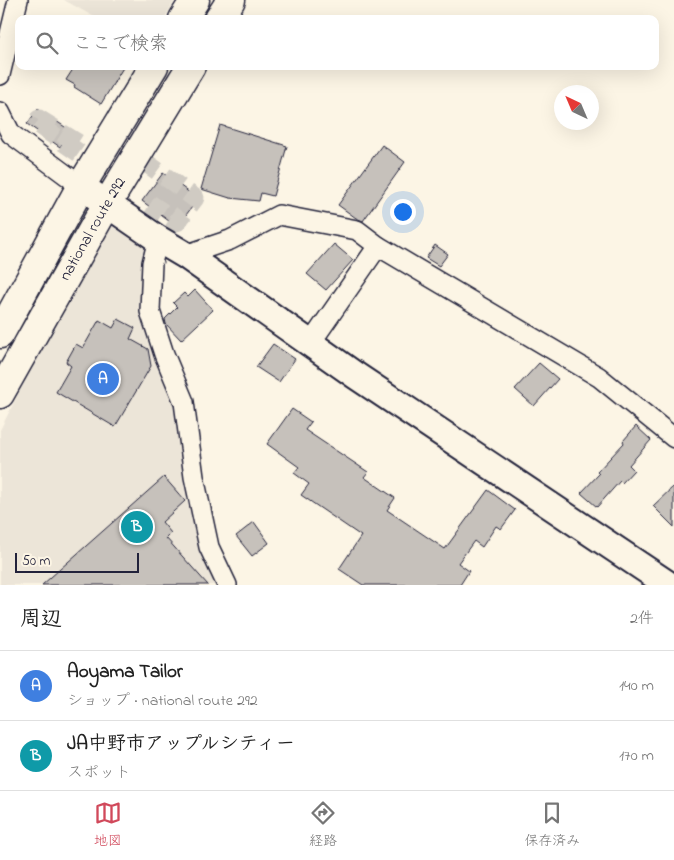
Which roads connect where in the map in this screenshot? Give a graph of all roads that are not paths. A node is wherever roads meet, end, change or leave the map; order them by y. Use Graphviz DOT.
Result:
graph roads {
  1 [pos="18,0"];
  2 [pos="195,0"];
  3 [pos="231,0"];
  4 [pos="186,15"];
  5 [pos="222,15"];
  6 [pos="152,70"];
  7 [pos="188,70"];
  8 [pos="0,75"];
  9 [pos="0,112"];
  10 [pos="80,186"];
  11 [pos="107,204"];
  12 [pos="158,239"];
  13 [pos="378,246"];
  14 [pos="185,255"];
  15 [pos="0,334"];
  16 [pos="310,344"];
  17 [pos="0,394"];
  18 [pos="674,438"];
  19 [pos="227,585"];
  20 [pos="669,585"];
  1 -- 8 [label="street"];
  2 -- 4 [label="highway"];
  3 -- 5 [label="highway"];
  6 -- 10 [label="highway, national route 292"];
  7 -- 11 [label="highway, national route 292"];
  9 -- 10 [label="street"];
  10 -- 11 [label="street"];
  10 -- 15 [label="highway, national route 292"];
  11 -- 12 [label="street"];
  11 -- 17 [label="highway, national route 292"];
  12 -- 14 [label="street"];
  12 -- 19 [label="street"];
  13 -- 14 [label="street"];
  13 -- 16 [label="street"];
  13 -- 18 [label="street"];
  14 -- 16 [label="street"];
  16 -- 20 [label="street"];
}
